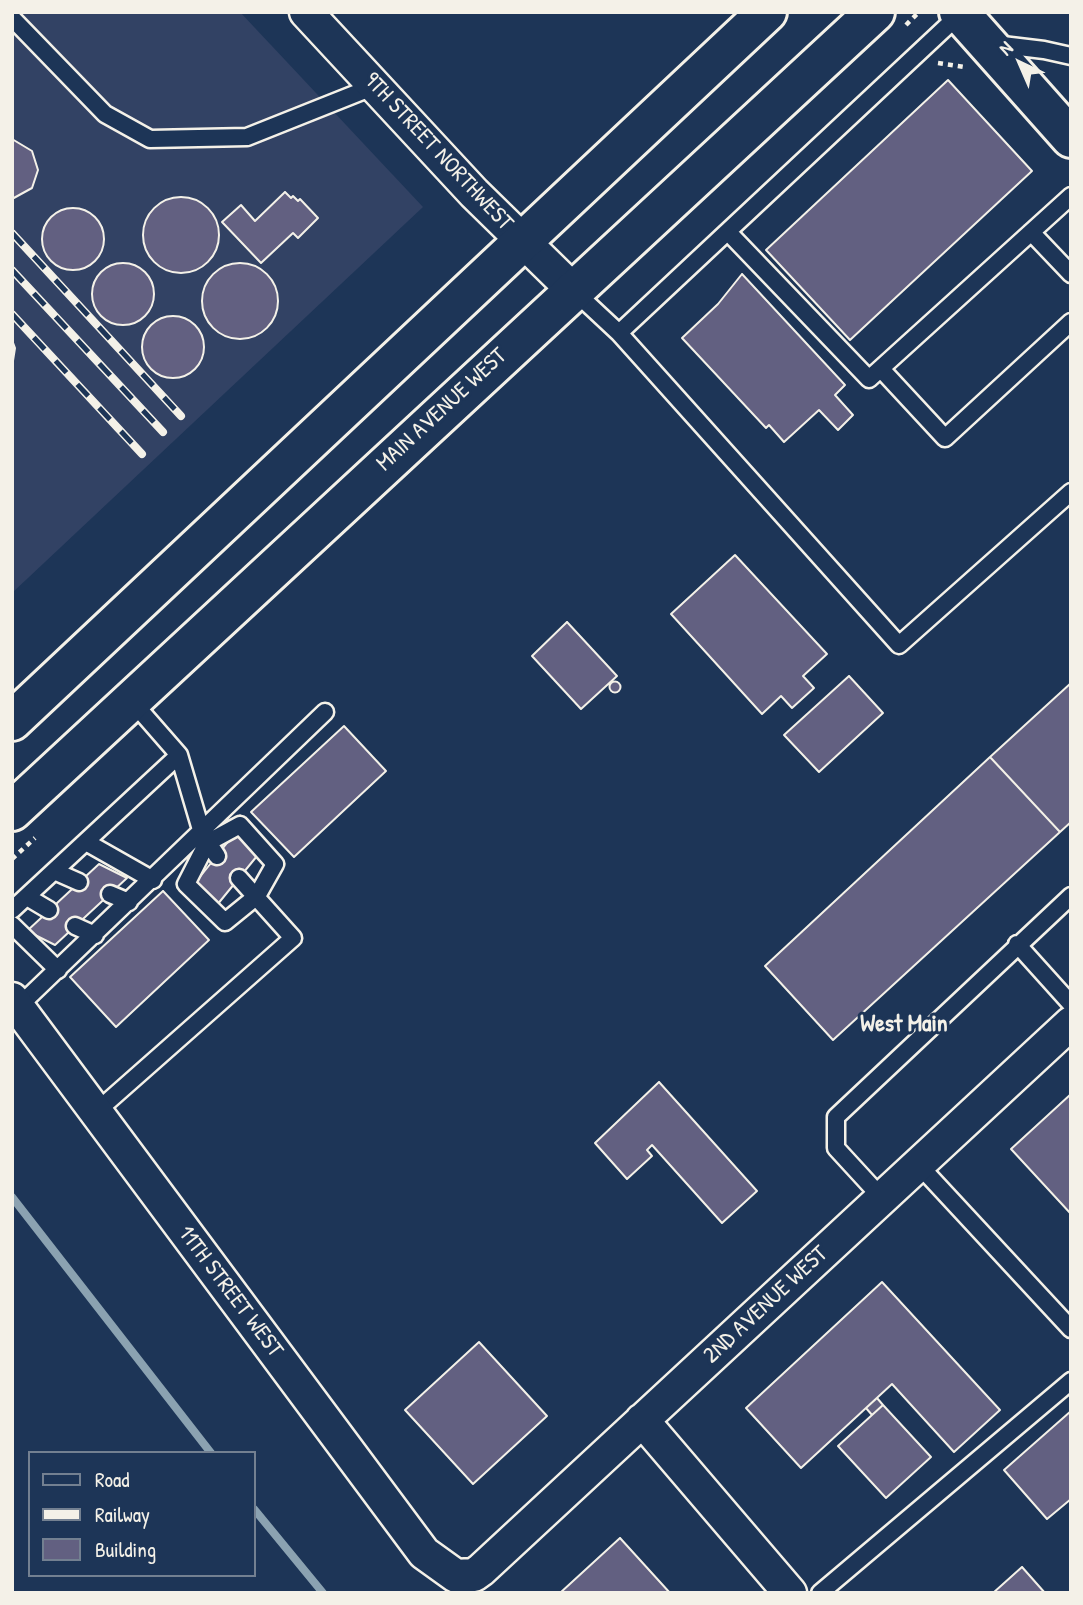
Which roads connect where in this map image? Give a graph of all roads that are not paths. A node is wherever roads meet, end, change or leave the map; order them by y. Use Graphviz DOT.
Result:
graph roads {
  1 [pos="306,12"];
  2 [pos="766,12"];
  3 [pos="875,12"];
  4 [pos="959,13"];
  5 [pos="12,18"];
  6 [pos="987,43"];
  7 [pos="1071,57"];
  8 [pos="376,86"];
  9 [pos="1071,138"];
  10 [pos="1071,196"];
  11 [pos="728,232"];
  12 [pos="1031,232"];
  13 [pos="523,242"];
  14 [pos="1071,274"];
  15 [pos="572,289"];
  16 [pos="1071,322"];
  17 [pos="619,333"];
  18 [pos="881,369"];
  19 [pos="1071,492"];
  20 [pos="131,700"];
  21 [pos="326,712"];
  22 [pos="12,721"];
  23 [pos="179,755"];
  24 [pos="12,811"];
  25 [pos="86,842"];
  26 [pos="208,844"];
  27 [pos="54,871"];
  28 [pos="239,878"];
  29 [pos="153,880"];
  30 [pos="79,882"];
  31 [pos="110,894"];
  32 [pos="257,896"];
  33 [pos="1071,896"];
  34 [pos="27,897"];
  35 [pos="129,902"];
  36 [pos="12,910"];
  37 [pos="50,911"];
  38 [pos="12,925"];
  39 [pos="75,926"];
  40 [pos="95,934"];
  41 [pos="1017,944"];
  42 [pos="58,970"];
  43 [pos="15,1003"];
  44 [pos="1071,1004"];
  45 [pos="1071,1023"];
  46 [pos="96,1112"];
  47 [pos="918,1164"];
  48 [pos="881,1197"];
  49 [pos="1071,1329"];
  50 [pos="1071,1381"];
  51 [pos="642,1420"];
  52 [pos="469,1581"];
  53 [pos="790,1593"];
  54 [pos="820,1593"];
  1 -- 8 [label="street, 9TH STREET NORTHWEST"];
  2 -- 13 [label="main road"];
  3 -- 15 [label="main road, MAIN AVENUE WEST"];
  4 -- 6 [label="main road"];
  4 -- 11 [label="lane"];
  5 -- 8 [label="lane"];
  6 -- 7 [label="lane"];
  6 -- 9 [label="main road"];
  8 -- 13 [label="street, 9TH STREET NORTHWEST"];
  10 -- 12 [label="lane"];
  11 -- 17 [label="lane"];
  11 -- 18 [label="lane"];
  12 -- 14 [label="lane"];
  12 -- 18 [label="lane"];
  13 -- 15 [label="street, 9TH STREET NORTHWEST"];
  13 -- 22 [label="main road"];
  15 -- 17 [label="lane"];
  15 -- 20 [label="main road, MAIN AVENUE WEST"];
  16 -- 18 [label="lane"];
  17 -- 19 [label="lane"];
  20 -- 23 [label="lane"];
  20 -- 24 [label="main road, MAIN AVENUE WEST"];
  21 -- 26 [label="lane"];
  23 -- 25 [label="lane"];
  23 -- 26 [label="lane"];
  25 -- 27 [label="lane"];
  25 -- 29 [label="lane"];
  26 -- 29 [label="lane"];
  26 -- 32 [label="lane"];
  26 -- 32 [label="lane"];
  27 -- 30 [label="lane"];
  27 -- 34 [label="lane"];
  28 -- 32 [label="lane"];
  29 -- 35 [label="lane"];
  31 -- 35 [label="lane"];
  32 -- 46 [label="lane"];
  33 -- 41 [label="lane"];
  34 -- 36 [label="lane"];
  34 -- 37 [label="lane"];
  35 -- 40 [label="lane"];
  38 -- 42 [label="lane"];
  39 -- 40 [label="lane"];
  40 -- 42 [label="lane"];
  41 -- 44 [label="lane"];
  41 -- 48 [label="lane"];
  42 -- 43 [label="lane"];
  43 -- 46 [label="street, 11TH STREET WEST"];
  45 -- 47 [label="street, 2ND AVENUE WEST"];
  46 -- 52 [label="street, 11TH STREET WEST"];
  47 -- 48 [label="street, 2ND AVENUE WEST"];
  47 -- 49 [label="lane"];
  48 -- 51 [label="street, 2ND AVENUE WEST"];
  50 -- 54 [label="lane"];
  51 -- 52 [label="street, 2ND AVENUE WEST"];
  51 -- 53 [label="street"];
}
